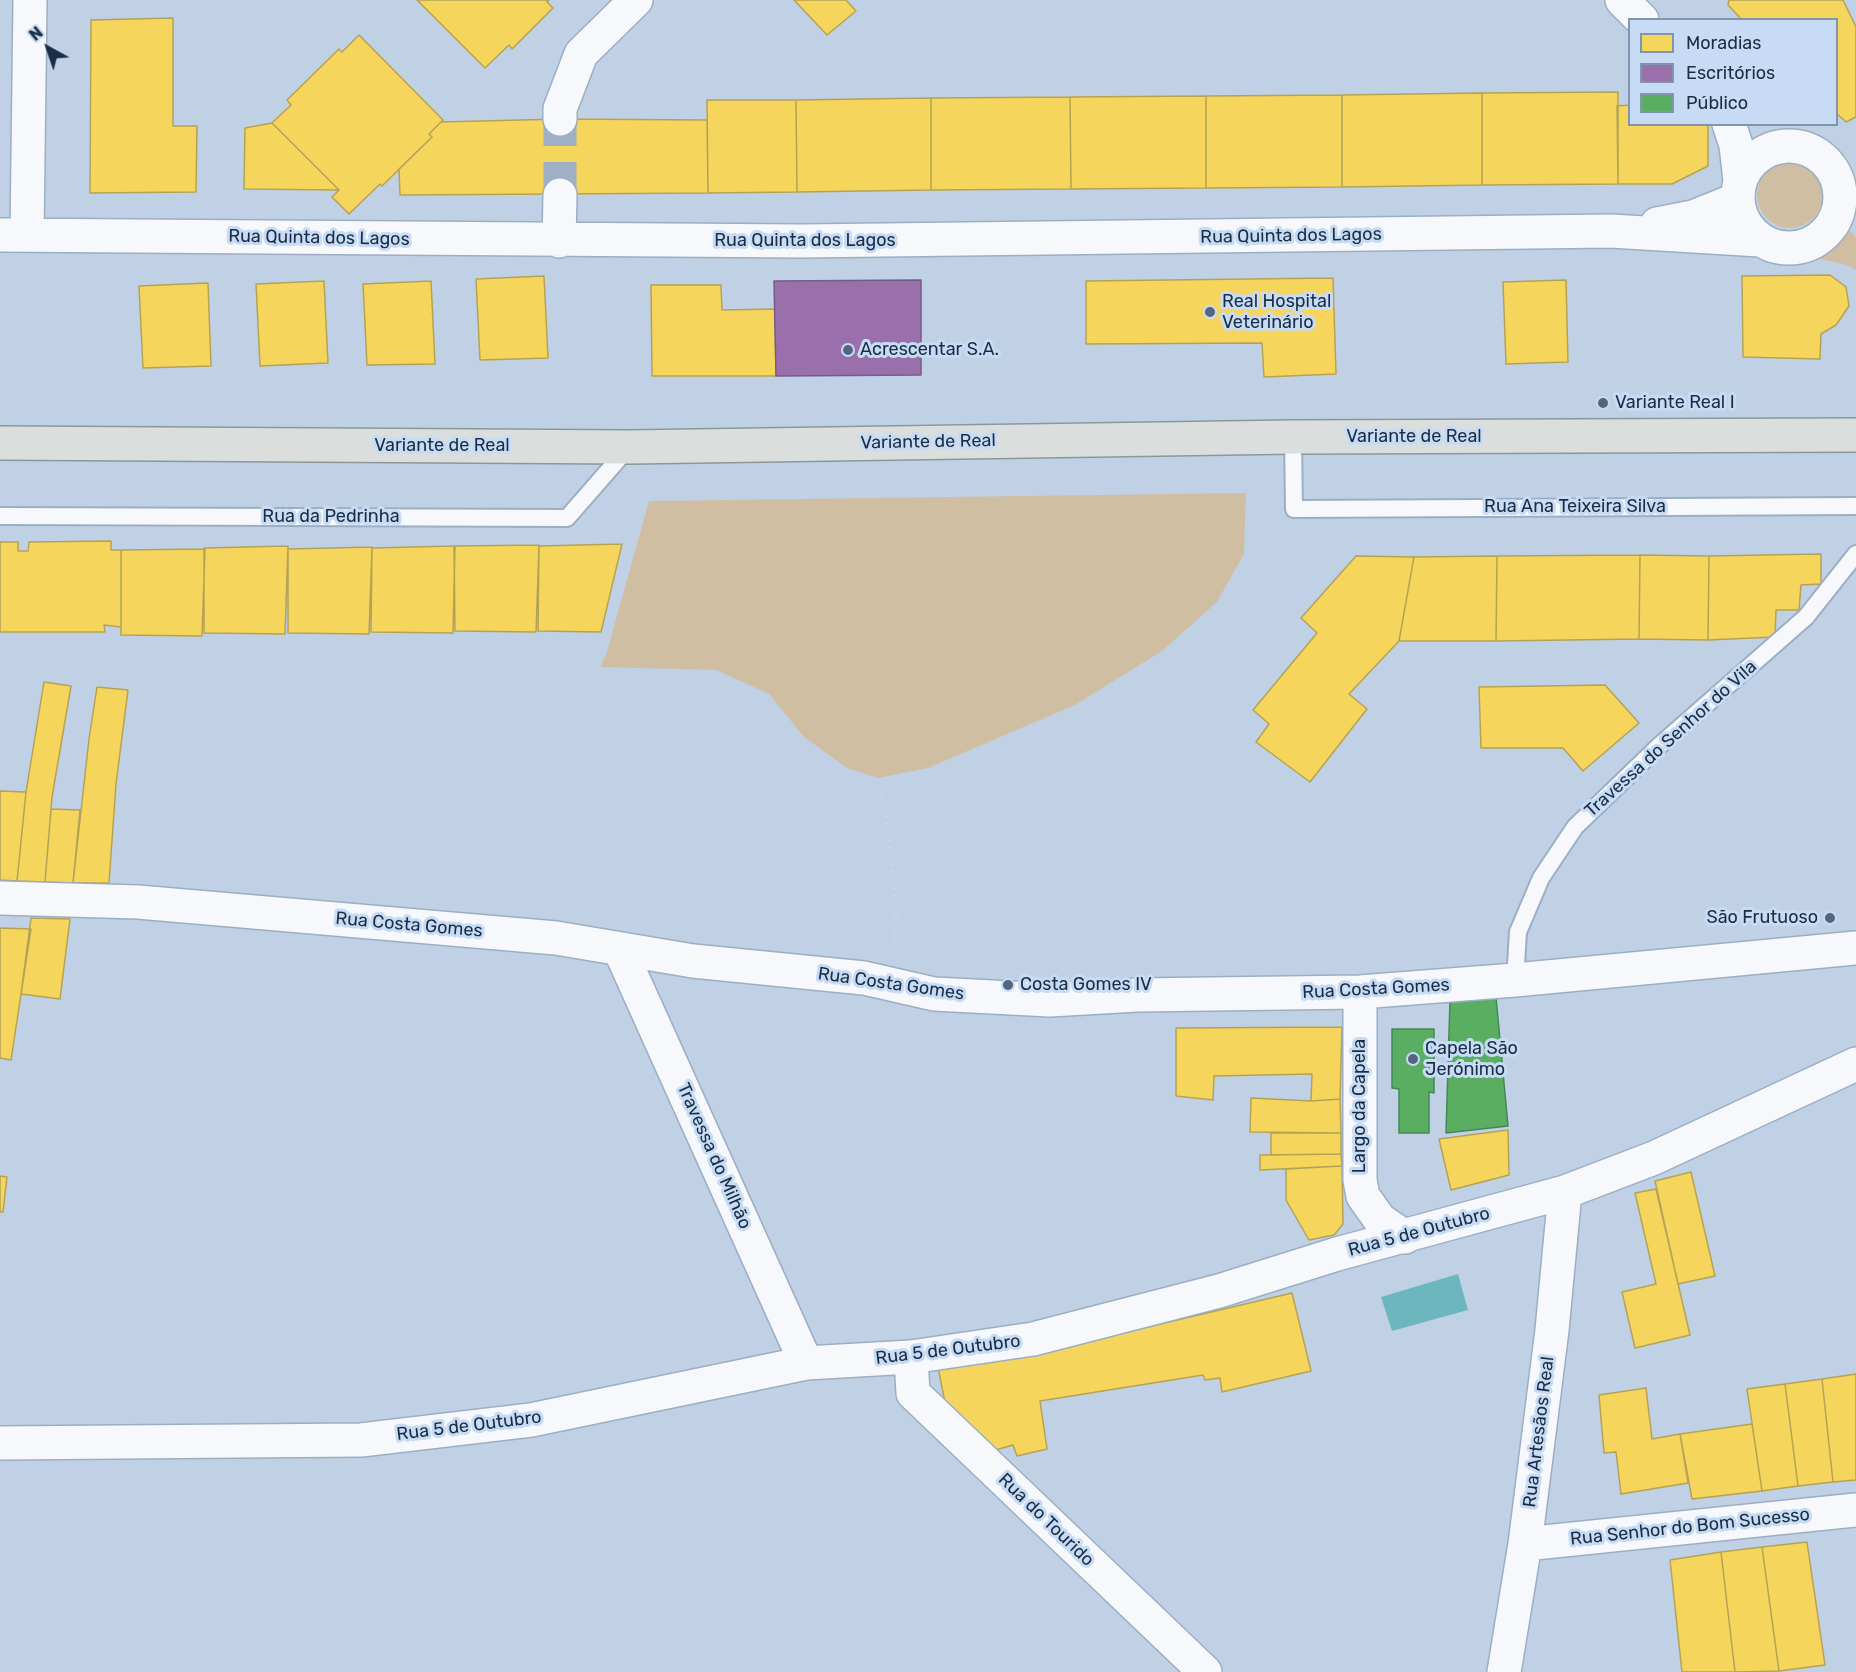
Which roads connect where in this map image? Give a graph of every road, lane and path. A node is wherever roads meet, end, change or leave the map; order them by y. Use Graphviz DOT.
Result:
graph roads {
  1 [pos="30,0"];
  2 [pos="636,0"];
  3 [pos="1622,0"];
  4 [pos="1639,18"];
  5 [pos="560,119"];
  6 [pos="1730,126"];
  7 [pos="1777,126"];
  8 [pos="1809,150"];
  9 [pos="1739,190"];
  10 [pos="560,195"];
  11 [pos="1848,206"];
  12 [pos="1611,231"];
  13 [pos="13,235"];
  14 [pos="1760,240"];
  15 [pos="559,241"];
  16 [pos="1856,435"];
  17 [pos="1293,437"];
  18 [pos="0,442"];
  19 [pos="630,447"];
  20 [pos="1856,506"];
  21 [pos="0,516"];
  22 [pos="1856,554"];
  23 [pos="880,793"];
  24 [pos="0,898"];
  25 [pos="1856,948"];
  26 [pos="620,950"];
  27 [pos="893,957"];
  28 [pos="1515,980"];
  29 [pos="1360,992"];
  30 [pos="1856,1064"];
  31 [pos="1565,1192"];
  32 [pos="1405,1237"];
  33 [pos="911,1357"];
  34 [pos="806,1363"];
  35 [pos="0,1443"];
  36 [pos="1856,1510"];
  37 [pos="1525,1544"];
  38 [pos="1205,1672"];
  39 [pos="1504,1672"];
  1 -- 13 [label="street"];
  2 -- 5 [label="street"];
  3 -- 4 [label="street"];
  6 -- 9 [label="street"];
  7 -- 8 [label="street"];
  8 -- 9 [label="street"];
  8 -- 11 [label="street"];
  9 -- 12 [label="street"];
  9 -- 14 [label="street"];
  10 -- 15 [label="street"];
  11 -- 14 [label="street"];
  12 -- 14 [label="street"];
  12 -- 15 [label="street, Rua Quinta dos Lagos"];
  13 -- 15 [label="street, Rua Quinta dos Lagos"];
  16 -- 17 [label="main road, Variante de Real"];
  17 -- 19 [label="main road, Variante de Real"];
  17 -- 20 [label="lane, Rua Ana Teixeira Silva"];
  18 -- 19 [label="main road, Variante de Real"];
  19 -- 21 [label="lane, Rua da Pedrinha"];
  22 -- 28 [label="lane, Travessa do Senhor do Vila"];
  23 -- 27 [label="path"];
  24 -- 26 [label="street, Rua Costa Gomes"];
  25 -- 28 [label="street, Rua Costa Gomes"];
  26 -- 29 [label="street, Rua Costa Gomes"];
  26 -- 34 [label="street, Travessa do Milhão"];
  28 -- 29 [label="street, Rua Costa Gomes"];
  29 -- 32 [label="street, Largo da Capela"];
  30 -- 31 [label="street, Rua 5 de Outubro"];
  31 -- 32 [label="street, Rua 5 de Outubro"];
  31 -- 37 [label="street, Rua Artesãos Real"];
  32 -- 33 [label="street, Rua 5 de Outubro"];
  33 -- 34 [label="street, Rua 5 de Outubro"];
  33 -- 38 [label="street, Rua do Tourido"];
  34 -- 35 [label="street, Rua 5 de Outubro"];
  36 -- 37 [label="street, Rua Senhor do Bom Sucesso"];
  37 -- 39 [label="street, Rua Artesãos Real"];
}
